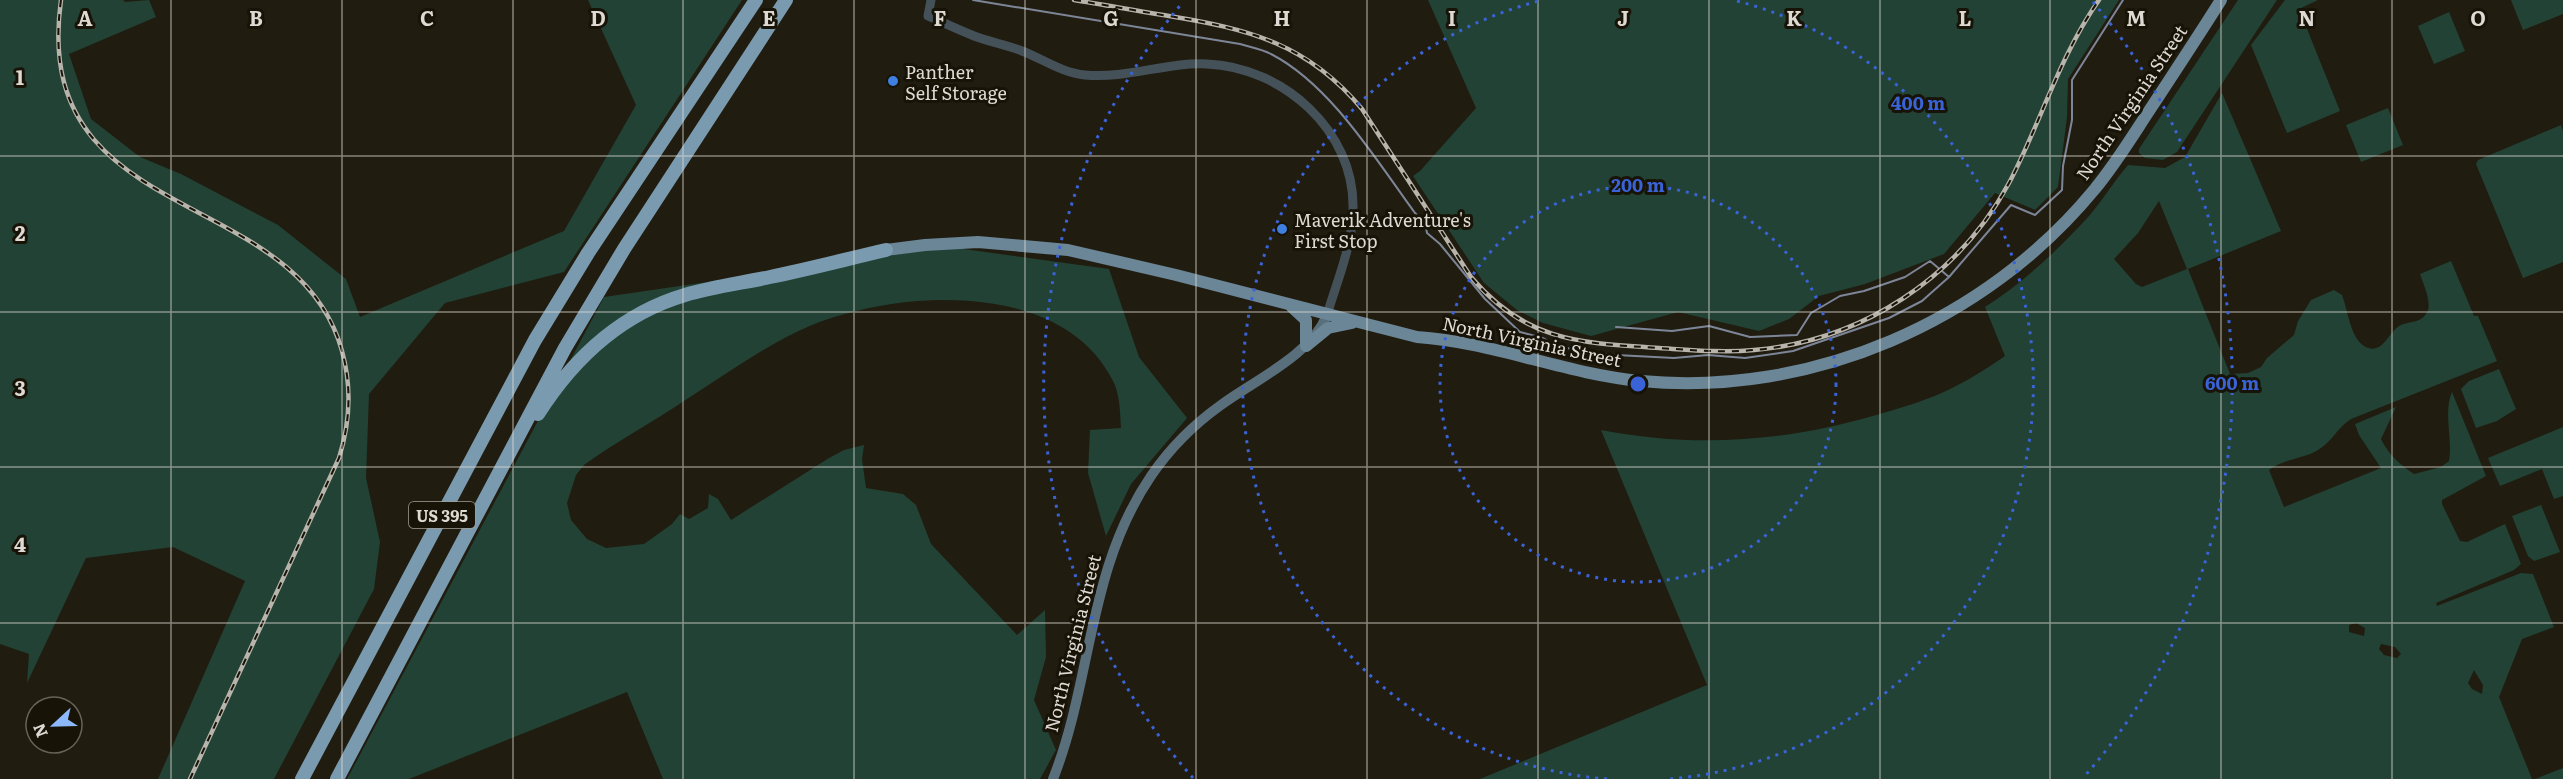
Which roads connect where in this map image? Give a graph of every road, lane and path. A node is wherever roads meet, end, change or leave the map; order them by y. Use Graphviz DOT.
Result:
graph roads {
  1 [pos="756,0"];
  2 [pos="786,0"];
  3 [pos="931,0"];
  4 [pos="2222,0"];
  5 [pos="886,250"];
  6 [pos="1288,305"];
  7 [pos="1328,311"];
  8 [pos="1363,324"];
  9 [pos="1306,346"];
  10 [pos="485,500"];
  11 [pos="302,779"];
  12 [pos="337,779"];
  13 [pos="1053,779"];
  1 -- 11 [label="highway, US 395"];
  2 -- 10 [label="highway, US 395"];
  3 -- 7 [label="street"];
  4 -- 8 [label="main road, North Virginia Street"];
  5 -- 6 [label="main road, North Virginia Street"];
  5 -- 10 [label="highway"];
  6 -- 7 [label="main road, North Virginia Street"];
  6 -- 9 [label="main road"];
  7 -- 8 [label="main road, North Virginia Street"];
  7 -- 9 [label="main road, North Virginia Street"];
  8 -- 9 [label="main road"];
  9 -- 13 [label="main road, North Virginia Street"];
  10 -- 12 [label="highway, US 395"];
}
